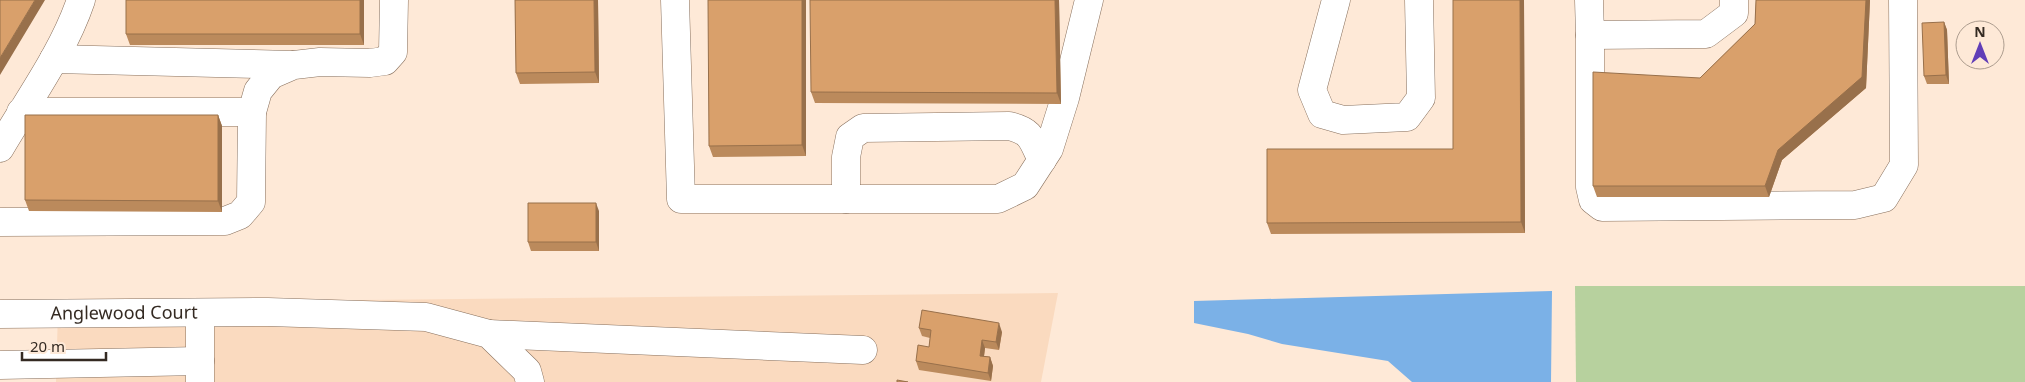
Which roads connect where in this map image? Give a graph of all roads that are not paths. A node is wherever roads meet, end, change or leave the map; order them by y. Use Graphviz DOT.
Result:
graph roads {
  1 [pos="82,0"];
  2 [pos="394,0"];
  3 [pos="675,0"];
  4 [pos="1089,0"];
  5 [pos="1336,0"];
  6 [pos="1418,0"];
  7 [pos="1589,0"];
  8 [pos="1734,0"];
  9 [pos="1903,0"];
  10 [pos="1590,35"];
  11 [pos="54,59"];
  12 [pos="294,66"];
  13 [pos="21,112"];
  14 [pos="252,112"];
  15 [pos="0,148"];
  16 [pos="1042,160"];
  17 [pos="846,199"];
  18 [pos="0,222"];
  19 [pos="200,313"];
  20 [pos="0,314"];
  21 [pos="489,334"];
  22 [pos="863,350"];
  23 [pos="0,365"];
  24 [pos="200,372"];
  25 [pos="530,382"];
  1 -- 11 [label="lane"];
  2 -- 12 [label="lane"];
  3 -- 17 [label="lane"];
  4 -- 16 [label="lane"];
  5 -- 6 [label="lane"];
  7 -- 10 [label="lane"];
  8 -- 10 [label="lane"];
  9 -- 10 [label="lane"];
  11 -- 12 [label="lane"];
  11 -- 13 [label="lane"];
  12 -- 14 [label="lane"];
  13 -- 14 [label="lane"];
  13 -- 15 [label="lane"];
  14 -- 18 [label="lane"];
  16 -- 17 [label="lane"];
  16 -- 17 [label="lane"];
  19 -- 20 [label="lane, Anglewood Court"];
  19 -- 21 [label="lane"];
  19 -- 24 [label="lane, Anglewood Court"];
  21 -- 22 [label="lane"];
  21 -- 25 [label="lane"];
  23 -- 24 [label="lane, Anglewood Court"];
}
